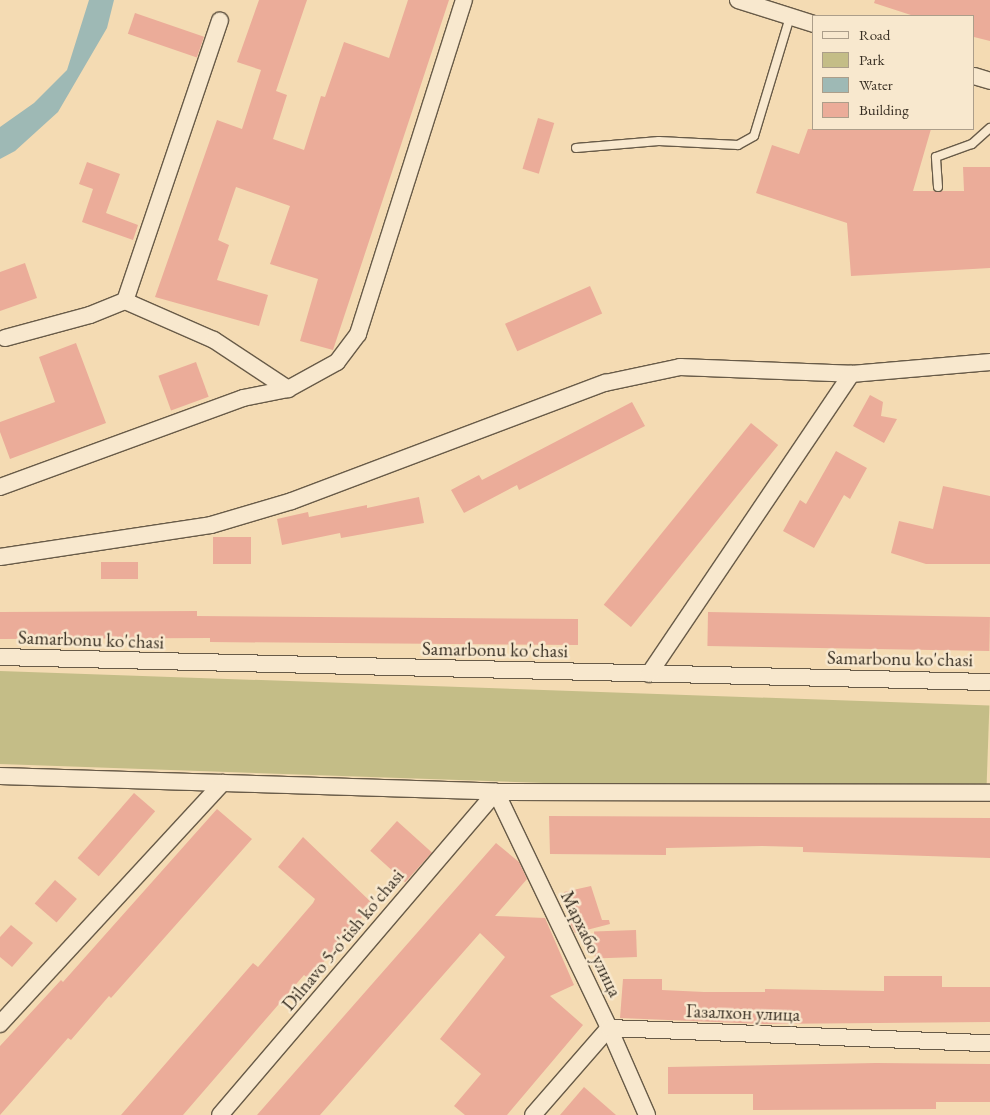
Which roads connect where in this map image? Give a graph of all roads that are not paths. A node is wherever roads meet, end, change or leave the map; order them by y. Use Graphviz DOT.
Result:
graph roads {
  1 [pos="464,0"];
  2 [pos="738,0"];
  3 [pos="790,16"];
  4 [pos="220,20"];
  5 [pos="812,23"];
  6 [pos="975,76"];
  7 [pos="990,81"];
  8 [pos="990,128"];
  9 [pos="576,148"];
  10 [pos="938,187"];
  11 [pos="125,301"];
  12 [pos="5,338"];
  13 [pos="990,362"];
  14 [pos="851,374"];
  15 [pos="288,389"];
  16 [pos="0,487"];
  17 [pos="0,557"];
  18 [pos="0,657"];
  19 [pos="649,674"];
  20 [pos="990,682"];
  21 [pos="0,776"];
  22 [pos="222,783"];
  23 [pos="496,792"];
  24 [pos="990,793"];
  25 [pos="0,1024"];
  26 [pos="610,1028"];
  27 [pos="990,1043"];
  28 [pos="220,1115"];
  29 [pos="533,1115"];
  30 [pos="647,1115"];
  1 -- 15 [label="street"];
  2 -- 3 [label="street"];
  3 -- 5 [label="street"];
  3 -- 9 [label="lane"];
  4 -- 11 [label="street"];
  6 -- 7 [label="street"];
  8 -- 10 [label="lane"];
  11 -- 12 [label="street"];
  11 -- 15 [label="street"];
  13 -- 14 [label="street"];
  14 -- 17 [label="street"];
  14 -- 19 [label="street"];
  15 -- 16 [label="street"];
  18 -- 19 [label="street, Samarbonu ko'chasi"];
  19 -- 20 [label="street, Samarbonu ko'chasi"];
  21 -- 22 [label="street"];
  22 -- 23 [label="street"];
  22 -- 25 [label="street"];
  23 -- 24 [label="street"];
  23 -- 26 [label="street, Мархабо улица"];
  23 -- 28 [label="street, Dilnavo 5-o'tish ko'chasi"];
  26 -- 27 [label="street, Газалхон улица"];
  26 -- 29 [label="street"];
  26 -- 30 [label="street, Мархабо улица"];
}
